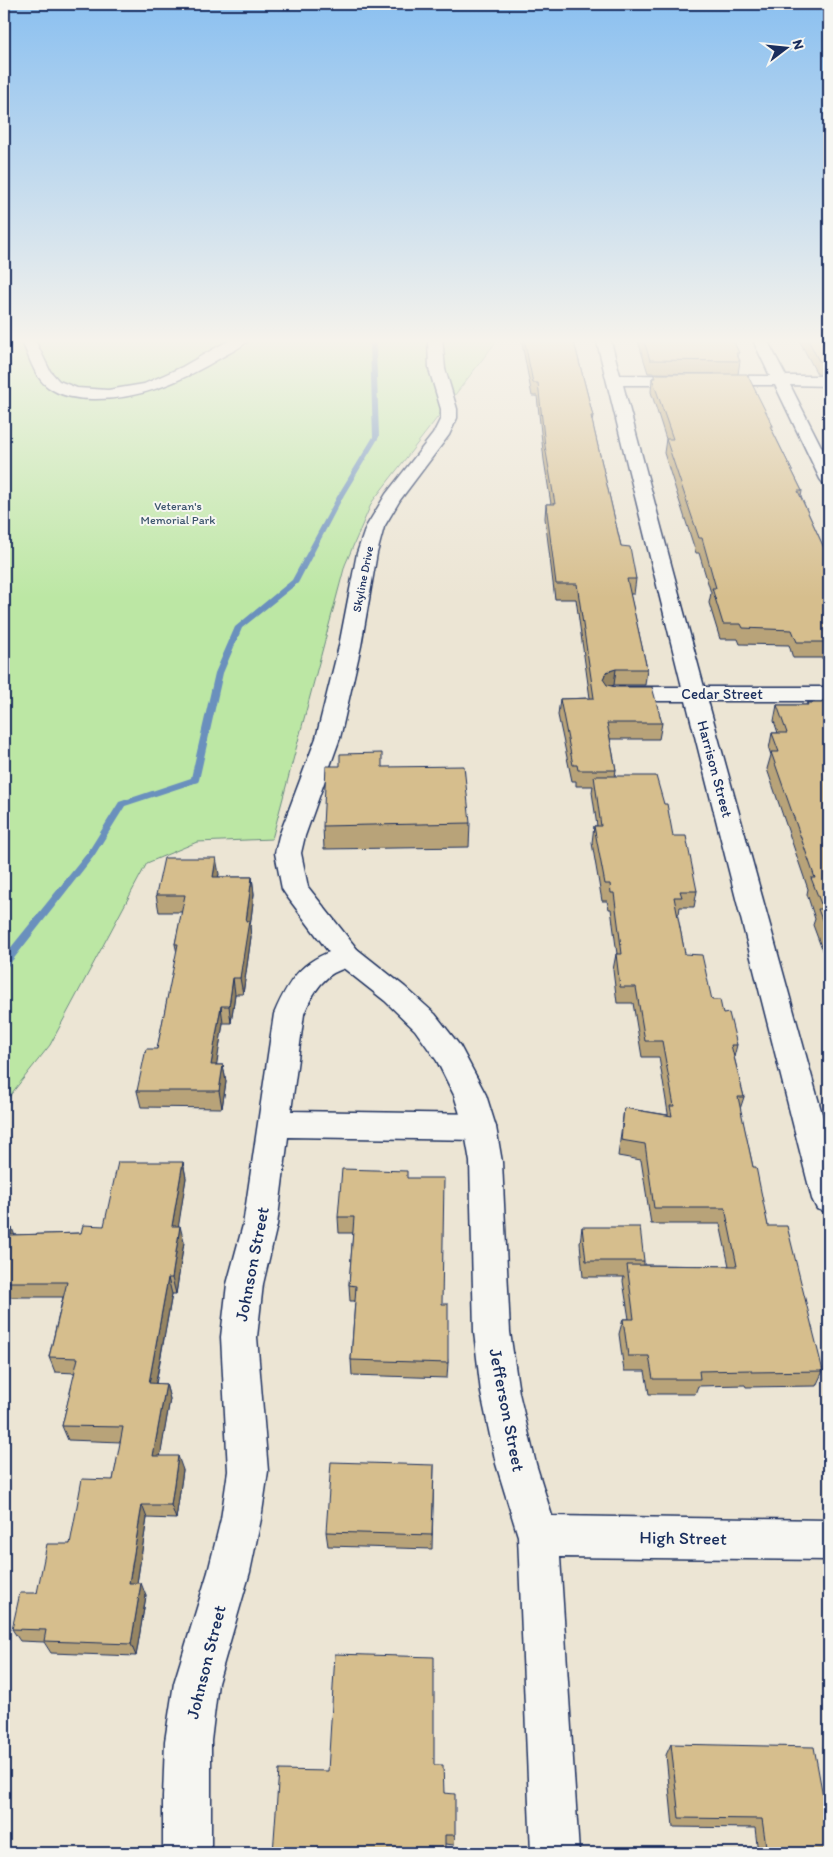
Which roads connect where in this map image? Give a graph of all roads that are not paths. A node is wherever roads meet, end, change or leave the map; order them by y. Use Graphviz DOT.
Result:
graph roads {
  1 [pos="446,425"];
  2 [pos="626,425"];
  3 [pos="802,425"];
  4 [pos="829,479"];
  5 [pos="614,694"];
  6 [pos="695,694"];
  7 [pos="829,694"];
  8 [pos="347,956"];
  9 [pos="275,1124"];
  10 [pos="480,1127"];
  11 [pos="829,1199"];
  12 [pos="538,1536"];
  13 [pos="829,1540"];
  14 [pos="187,1853"];
  15 [pos="555,1853"];
  1 -- 8 [label="street, Skyline Drive"];
  2 -- 6 [label="street, Harrison Street"];
  3 -- 4 [label="street"];
  5 -- 6 [label="street, Cedar Street"];
  6 -- 7 [label="street, Cedar Street"];
  6 -- 11 [label="street, Harrison Street"];
  8 -- 9 [label="street, Johnson Street"];
  8 -- 10 [label="street, Jefferson Street"];
  9 -- 10 [label="street"];
  9 -- 14 [label="street, Johnson Street"];
  10 -- 12 [label="street, Jefferson Street"];
  12 -- 13 [label="street, High Street"];
  12 -- 15 [label="street, Jefferson Street"];
}
